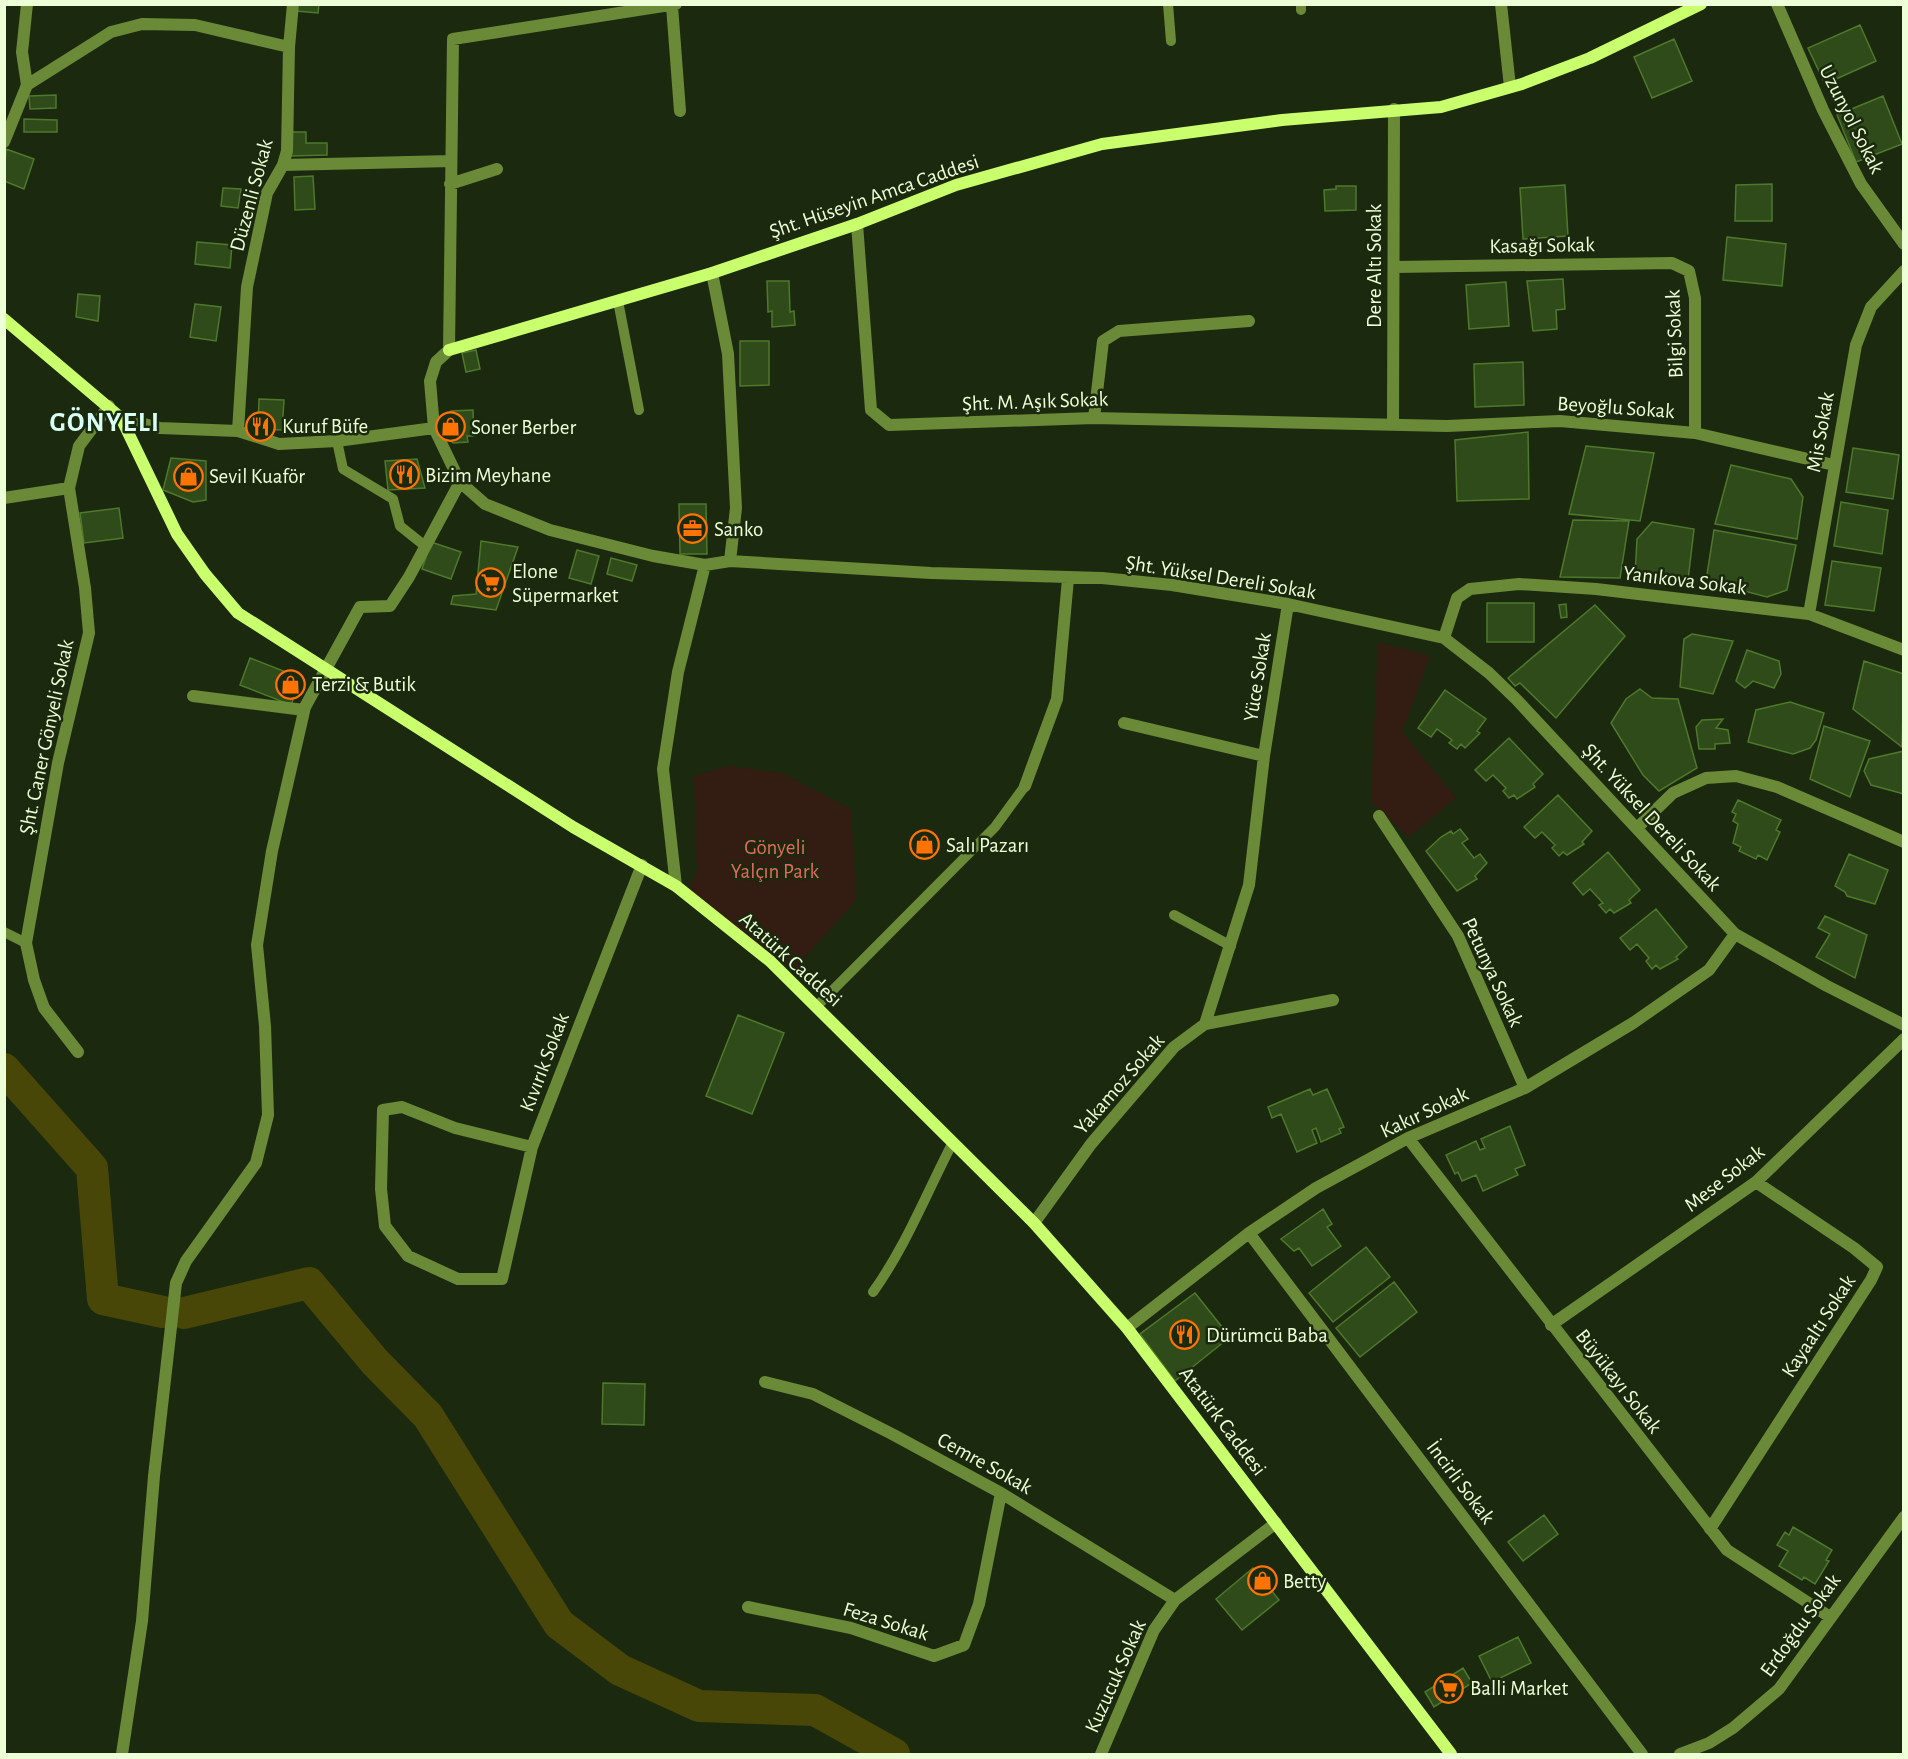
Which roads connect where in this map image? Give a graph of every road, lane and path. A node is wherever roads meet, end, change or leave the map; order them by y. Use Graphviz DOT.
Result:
graph roads {
  1 [pos="27,4"];
  2 [pos="293,4"];
  3 [pos="1168,4"];
  4 [pos="1502,4"];
  5 [pos="1701,4"];
  6 [pos="1777,4"];
  7 [pos="674,5"];
  8 [pos="615,9"];
  9 [pos="1171,41"];
  10 [pos="289,47"];
  11 [pos="27,85"];
  12 [pos="1510,87"];
  13 [pos="1394,110"];
  14 [pos="680,111"];
  15 [pos="4,142"];
  16 [pos="451,161"];
  17 [pos="283,165"];
  18 [pos="497,169"];
  19 [pos="450,184"];
  20 [pos="856,224"];
  21 [pos="1904,244"];
  22 [pos="1394,267"];
  23 [pos="1689,271"];
  24 [pos="1904,271"];
  25 [pos="712,273"];
  26 [pos="618,301"];
  27 [pos="4,319"];
  28 [pos="1249,321"];
  29 [pos="449,350"];
  30 [pos="109,406"];
  31 [pos="639,410"];
  32 [pos="1094,417"];
  33 [pos="121,418"];
  34 [pos="1393,423"];
  35 [pos="434,428"];
  36 [pos="238,431"];
  37 [pos="1695,433"];
  38 [pos="337,441"];
  39 [pos="1834,465"];
  40 [pos="460,482"];
  41 [pos="69,488"];
  42 [pos="4,498"];
  43 [pos="425,546"];
  44 [pos="730,561"];
  45 [pos="705,565"];
  46 [pos="1068,579"];
  47 [pos="1288,604"];
  48 [pos="1809,614"];
  49 [pos="1443,638"];
  50 [pos="1904,650"];
  51 [pos="328,669"];
  52 [pos="193,696"];
  53 [pos="304,710"];
  54 [pos="1124,723"];
  55 [pos="1264,756"];
  56 [pos="1025,786"];
  57 [pos="1379,816"];
  58 [pos="1637,828"];
  59 [pos="1904,842"];
  60 [pos="642,865"];
  61 [pos="676,886"];
  62 [pos="1174,915"];
  63 [pos="4,932"];
  64 [pos="1735,934"];
  65 [pos="26,943"];
  66 [pos="1231,946"];
  67 [pos="1333,1000"];
  68 [pos="817,1006"];
  69 [pos="1205,1024"];
  70 [pos="1904,1025"];
  71 [pos="1904,1039"];
  72 [pos="78,1052"];
  73 [pos="1525,1088"];
  74 [pos="1408,1138"];
  75 [pos="953,1142"];
  76 [pos="532,1147"];
  77 [pos="1756,1182"];
  78 [pos="1034,1223"];
  79 [pos="1249,1233"];
  80 [pos="873,1292"];
  81 [pos="1551,1325"];
  82 [pos="1127,1328"];
  83 [pos="765,1382"];
  84 [pos="1001,1493"];
  85 [pos="1904,1517"];
  86 [pos="1276,1523"];
  87 [pos="1710,1529"];
  88 [pos="1175,1600"];
  89 [pos="748,1607"];
  90 [pos="1830,1617"];
  91 [pos="122,1755"];
  92 [pos="1101,1755"];
  93 [pos="1451,1755"];
  94 [pos="1642,1755"];
  95 [pos="1680,1755"];
  1 -- 11 [label="street"];
  2 -- 10 [label="street, Düzenli Sokak"];
  3 -- 9 [label="lane"];
  4 -- 12 [label="street"];
  5 -- 12 [label="main road, Şht. Hüseyin Amca Caddesi"];
  6 -- 21 [label="street, Uzunyol Sokak"];
  7 -- 8 [label="street"];
  7 -- 14 [label="street"];
  8 -- 16 [label="street"];
  10 -- 11 [label="street"];
  10 -- 17 [label="street, Düzenli Sokak"];
  11 -- 15 [label="street"];
  12 -- 13 [label="main road, Şht. Hüseyin Amca Caddesi"];
  13 -- 20 [label="main road, Şht. Hüseyin Amca Caddesi"];
  13 -- 22 [label="street, Dere Altı Sokak"];
  16 -- 17 [label="street"];
  16 -- 19 [label="street"];
  17 -- 36 [label="street, Düzenli Sokak"];
  18 -- 19 [label="street"];
  19 -- 29 [label="street"];
  20 -- 25 [label="main road, Şht. Hüseyin Amca Caddesi"];
  20 -- 32 [label="street, Şht. M. Aşık Sokak"];
  22 -- 23 [label="street, Kasağı Sokak"];
  22 -- 34 [label="street, Dere Altı Sokak"];
  23 -- 37 [label="street, Bilgi Sokak"];
  24 -- 39 [label="street, Mis Sokak"];
  25 -- 26 [label="main road, Şht. Hüseyin Amca Caddesi"];
  25 -- 44 [label="street"];
  26 -- 29 [label="main road, Şht. Hüseyin Amca Caddesi"];
  26 -- 31 [label="lane"];
  27 -- 30 [label="main road, Atatürk Caddesi"];
  28 -- 32 [label="street"];
  29 -- 35 [label="street"];
  30 -- 33 [label="main road, Atatürk Caddesi"];
  30 -- 41 [label="street, Şht. Caner Gönyeli Sokak"];
  32 -- 34 [label="street, Şht. M. Aşık Sokak"];
  33 -- 36 [label="street"];
  33 -- 51 [label="main road, Atatürk Caddesi"];
  34 -- 37 [label="street, Beyoğlu Sokak"];
  35 -- 38 [label="street"];
  35 -- 40 [label="street, Şht. Yüksel Dereli Sokak"];
  36 -- 38 [label="street"];
  37 -- 39 [label="street, Beyoğlu Sokak"];
  38 -- 43 [label="lane"];
  39 -- 48 [label="street, Mis Sokak"];
  40 -- 43 [label="street"];
  40 -- 45 [label="street, Şht. Yüksel Dereli Sokak"];
  41 -- 42 [label="street"];
  41 -- 65 [label="street, Şht. Caner Gönyeli Sokak"];
  43 -- 51 [label="street"];
  44 -- 45 [label="street, Şht. Yüksel Dereli Sokak"];
  44 -- 46 [label="street, Şht. Yüksel Dereli Sokak"];
  45 -- 61 [label="street"];
  46 -- 47 [label="street, Şht. Yüksel Dereli Sokak"];
  46 -- 56 [label="street"];
  47 -- 49 [label="street, Şht. Yüksel Dereli Sokak"];
  47 -- 55 [label="street, Yüce Sokak"];
  48 -- 49 [label="street, Yanıkova Sokak"];
  48 -- 50 [label="street, Yanıkova Sokak"];
  49 -- 58 [label="street, Şht. Yüksel Dereli Sokak"];
  51 -- 53 [label="street"];
  51 -- 60 [label="main road, Atatürk Caddesi"];
  52 -- 53 [label="street"];
  53 -- 91 [label="street"];
  54 -- 55 [label="street"];
  55 -- 66 [label="street, Yüce Sokak"];
  56 -- 68 [label="lane"];
  57 -- 73 [label="street, Petunya Sokak"];
  58 -- 59 [label="street"];
  58 -- 64 [label="street, Şht. Yüksel Dereli Sokak"];
  60 -- 61 [label="main road, Atatürk Caddesi"];
  60 -- 76 [label="street, Kıvırık Sokak"];
  61 -- 68 [label="main road, Atatürk Caddesi"];
  62 -- 66 [label="lane"];
  63 -- 65 [label="lane"];
  64 -- 70 [label="street, Şht. Yüksel Dereli Sokak"];
  64 -- 73 [label="street, Kakır Sokak"];
  65 -- 72 [label="street"];
  66 -- 69 [label="street"];
  67 -- 69 [label="street, Yakamoz Sokak"];
  68 -- 75 [label="main road, Atatürk Caddesi"];
  69 -- 78 [label="street, Yakamoz Sokak"];
  71 -- 77 [label="street, Mese Sokak"];
  73 -- 74 [label="street, Kakır Sokak"];
  74 -- 79 [label="street, Kakır Sokak"];
  74 -- 81 [label="street, Büyükayı Sokak"];
  75 -- 78 [label="main road, Atatürk Caddesi"];
  75 -- 80 [label="lane"];
  76 -- 76 [label="street, Kıvırık Sokak"];
  77 -- 81 [label="street, Mese Sokak"];
  77 -- 87 [label="street, Kayaaltı Sokak"];
  78 -- 82 [label="main road, Atatürk Caddesi"];
  79 -- 82 [label="street, Kakır Sokak"];
  79 -- 94 [label="street, İncirli Sokak"];
  81 -- 87 [label="street, Büyükayı Sokak"];
  82 -- 86 [label="main road, Atatürk Caddesi"];
  83 -- 84 [label="street, Cemre Sokak"];
  84 -- 88 [label="street, Cemre Sokak"];
  84 -- 89 [label="street, Feza Sokak"];
  85 -- 90 [label="street, Erdoğdu Sokak"];
  86 -- 88 [label="street, Kuzucuk Sokak"];
  86 -- 93 [label="main road, Atatürk Caddesi"];
  87 -- 90 [label="street, Büyükayı Sokak"];
  88 -- 92 [label="street, Kuzucuk Sokak"];
  90 -- 95 [label="street, Erdoğdu Sokak"];
}
